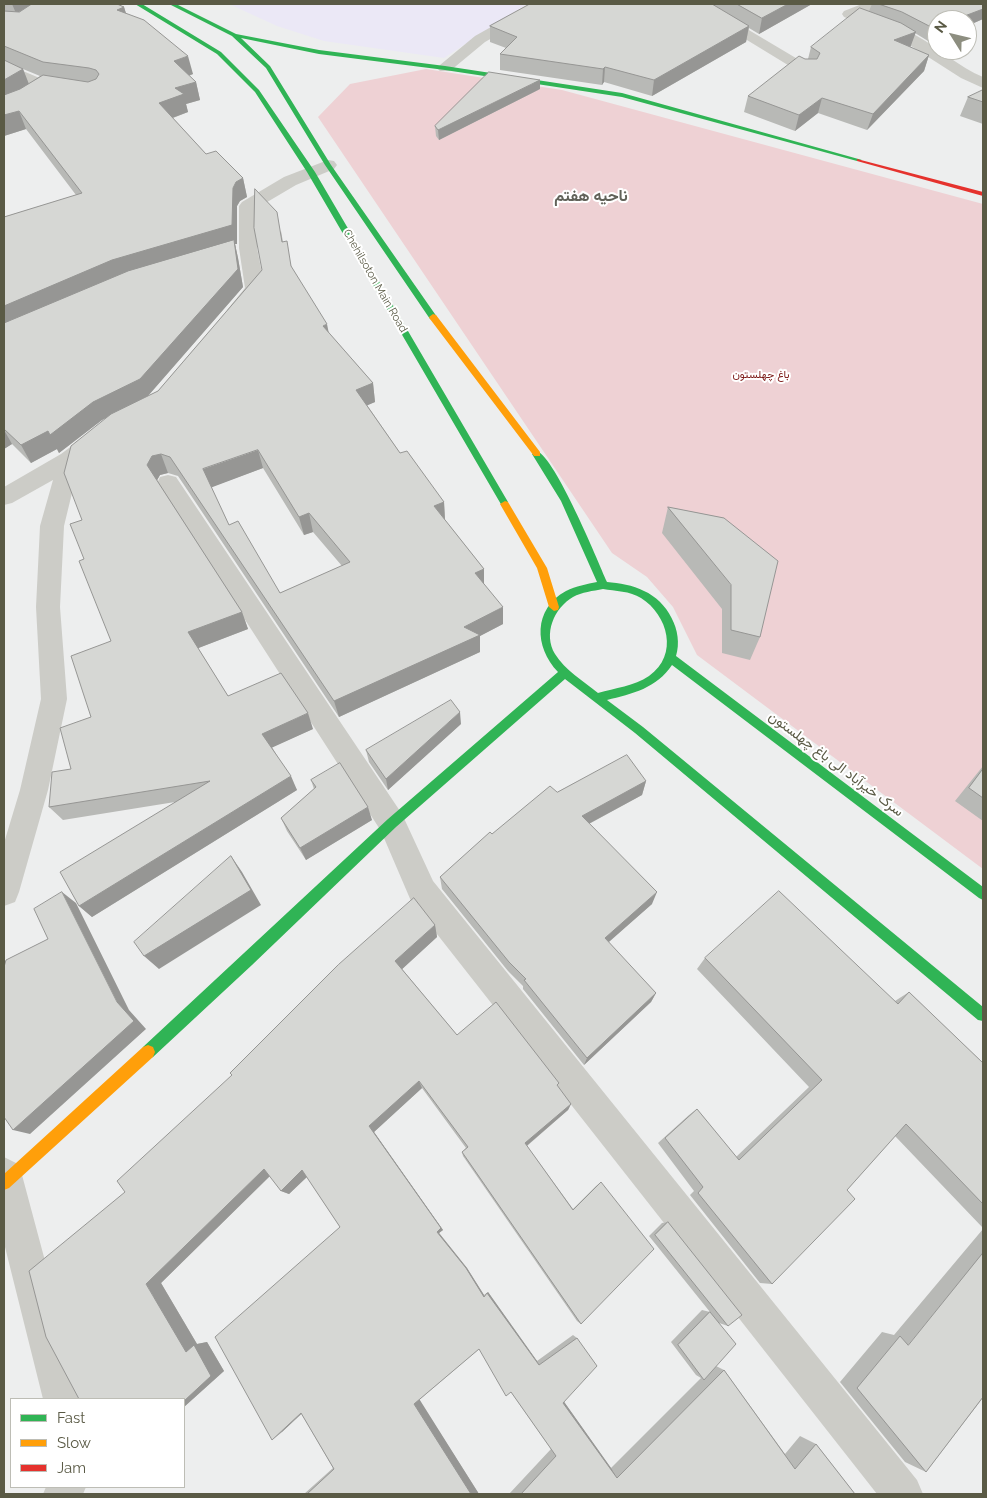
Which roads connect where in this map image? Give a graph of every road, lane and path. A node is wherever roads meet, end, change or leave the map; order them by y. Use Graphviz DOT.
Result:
graph roads {
  1 [pos="138,4"];
  2 [pos="172,4"];
  3 [pos="542,4"];
  4 [pos="695,4"];
  5 [pos="874,4"];
  6 [pos="234,35"];
  7 [pos="319,52"];
  8 [pos="268,67"];
  9 [pos="4,68"];
  10 [pos="445,68"];
  11 [pos="806,70"];
  12 [pos="983,84"];
  13 [pos="86,92"];
  14 [pos="328,165"];
  15 [pos="311,172"];
  16 [pos="983,194"];
  17 [pos="222,327"];
  18 [pos="110,426"];
  19 [pos="69,460"];
  20 [pos="168,483"];
  21 [pos="4,497"];
  22 [pos="603,585"];
  23 [pos="554,607"];
  24 [pos="671,658"];
  25 [pos="565,672"];
  26 [pos="596,698"];
  27 [pos="392,824"];
  28 [pos="4,892"];
  29 [pos="983,894"];
  30 [pos="983,1015"];
  31 [pos="4,1180"];
  32 [pos="63,1398"];
  33 [pos="903,1494"];
  1 -- 15 [label="main road, Chehilsoton Main Road"];
  2 -- 6 [label="main road, Chehilsoton Main Road"];
  3 -- 10 [label="street"];
  4 -- 11 [label="street"];
  5 -- 12 [label="street"];
  6 -- 7 [label="main road"];
  6 -- 8 [label="main road, Chehilsoton Main Road"];
  7 -- 8 [label="main road"];
  7 -- 10 [label="main road"];
  8 -- 14 [label="main road, Chehilsoton Main Road"];
  9 -- 13 [label="street"];
  10 -- 16 [label="main road"];
  14 -- 15 [label="street"];
  14 -- 22 [label="main road, Chehilsoton Main Road"];
  15 -- 17 [label="street"];
  15 -- 23 [label="main road, Chehilsoton Main Road"];
  18 -- 19 [label="street"];
  19 -- 21 [label="street"];
  19 -- 28 [label="street"];
  20 -- 27 [label="street"];
  22 -- 23 [label="main road"];
  22 -- 24 [label="main road"];
  23 -- 25 [label="main road"];
  24 -- 26 [label="main road"];
  24 -- 29 [label="main road, سرک خیرآباد الی باغ چهلستون"];
  25 -- 26 [label="main road"];
  25 -- 27 [label="main road"];
  26 -- 30 [label="main road"];
  27 -- 31 [label="main road"];
  27 -- 33 [label="street"];
  31 -- 32 [label="street"];
}
